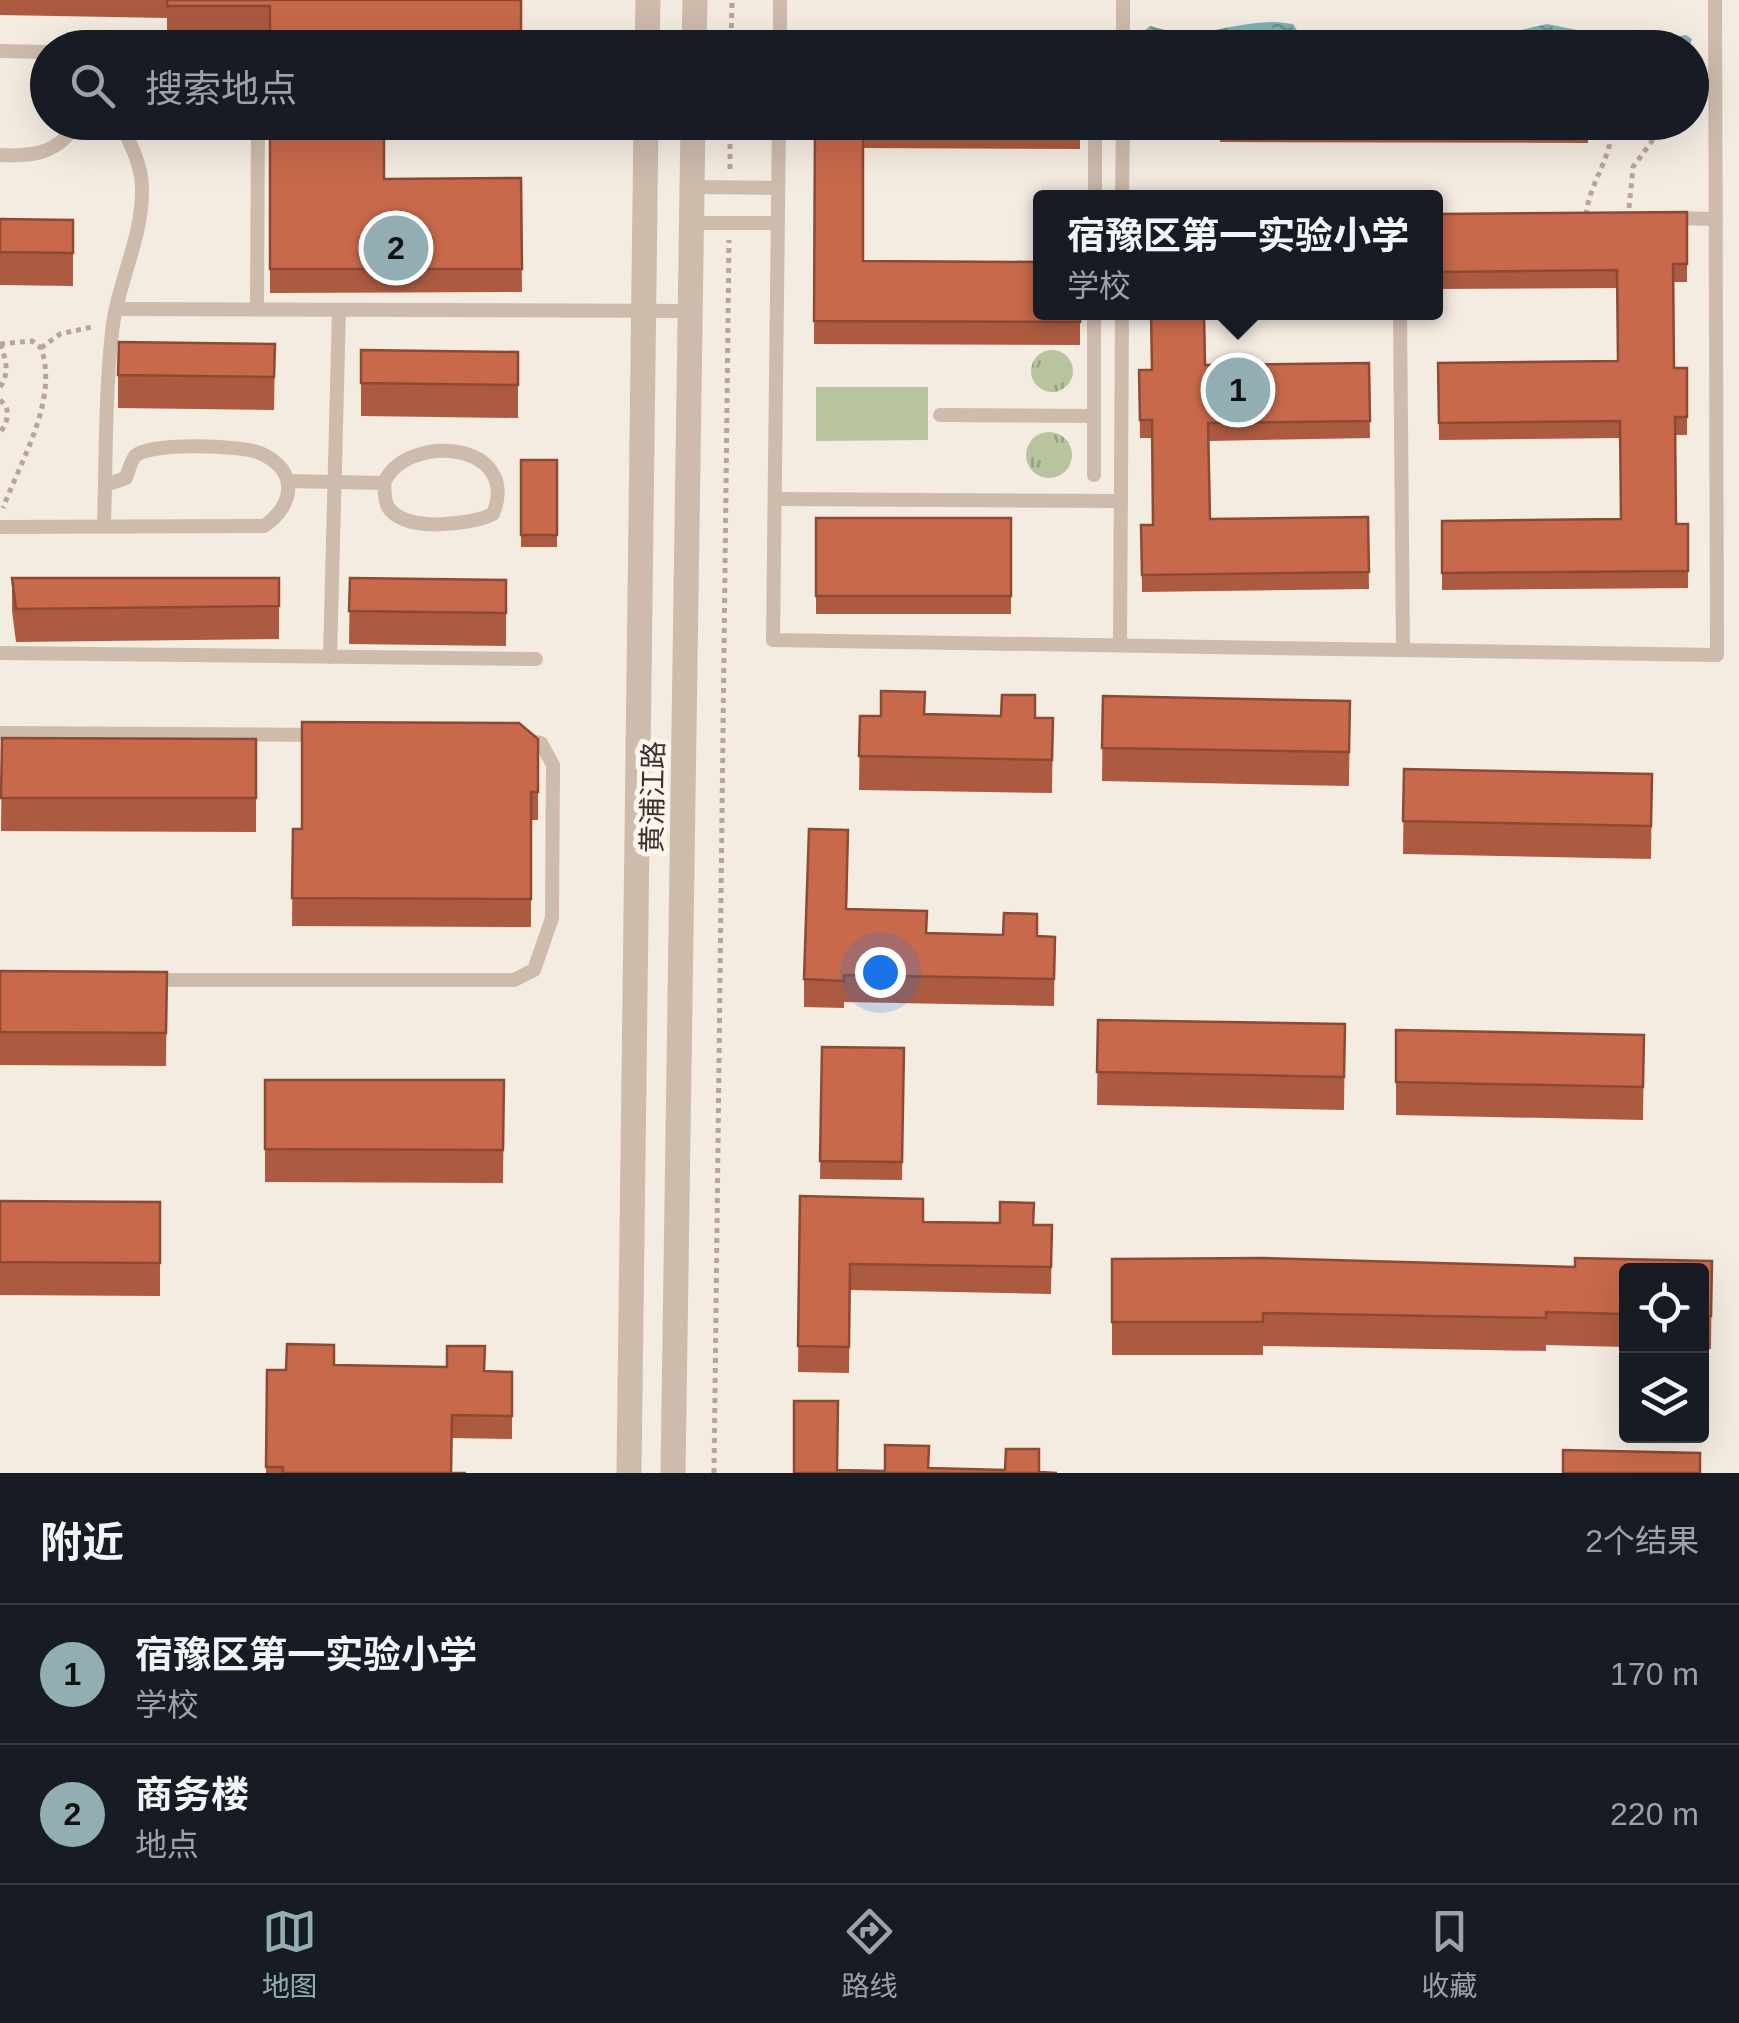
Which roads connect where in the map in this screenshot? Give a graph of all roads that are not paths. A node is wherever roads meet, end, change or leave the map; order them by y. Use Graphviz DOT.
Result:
graph roads {
  1 [pos="648,0"];
  2 [pos="695,0"];
  3 [pos="780,0"];
  4 [pos="1123,0"];
  5 [pos="1715,0"];
  6 [pos="647,30"];
  7 [pos="694,30"];
  8 [pos="780,30"];
  9 [pos="1123,30"];
  10 [pos="0,51"];
  11 [pos="30,52"];
  12 [pos="64,140"];
  13 [pos="129,140"];
  14 [pos="258,140"];
  15 [pos="646,140"];
  16 [pos="693,140"];
  17 [pos="779,140"];
  18 [pos="1095,140"];
  19 [pos="1123,140"];
  20 [pos="0,155"];
  21 [pos="692,187"];
  22 [pos="778,188"];
  23 [pos="1094,190"];
  24 [pos="1122,190"];
  25 [pos="1628,218"];
  26 [pos="1716,218"];
  27 [pos="692,222"];
  28 [pos="778,224"];
  29 [pos="116,309"];
  30 [pos="257,309"];
  31 [pos="339,310"];
  32 [pos="644,310"];
  33 [pos="690,311"];
  34 [pos="1094,320"];
  35 [pos="1122,320"];
  36 [pos="1400,320"];
  37 [pos="940,415"];
  38 [pos="1094,416"];
  39 [pos="1094,475"];
  40 [pos="288,481"];
  41 [pos="335,482"];
  42 [pos="384,484"];
  43 [pos="105,485"];
  44 [pos="775,498"];
  45 [pos="1121,501"];
  46 [pos="104,526"];
  47 [pos="0,527"];
  48 [pos="1120,645"];
  49 [pos="1402,650"];
  50 [pos="0,654"];
  51 [pos="330,657"];
  52 [pos="536,660"];
  53 [pos="0,733"];
  54 [pos="335,735"];
  55 [pos="512,736"];
  56 [pos="138,980"];
  57 [pos="628,1473"];
  58 [pos="673,1473"];
  1 -- 6 [label="street"];
  2 -- 7 [label="street"];
  3 -- 8 [label="lane"];
  4 -- 9 [label="lane"];
  5 -- 26 [label="lane"];
  10 -- 11 [label="lane"];
  12 -- 20 [label="lane"];
  13 -- 29 [label="lane"];
  14 -- 30 [label="lane"];
  15 -- 32 [label="street, 黄浦江路"];
  16 -- 21 [label="street, 黄浦江路"];
  17 -- 22 [label="lane"];
  18 -- 23 [label="lane"];
  19 -- 24 [label="lane"];
  21 -- 22 [label="lane"];
  21 -- 27 [label="street, 黄浦江路"];
  22 -- 28 [label="lane"];
  25 -- 26 [label="lane"];
  26 -- 49 [label="lane"];
  27 -- 28 [label="lane"];
  27 -- 33 [label="street, 黄浦江路"];
  28 -- 44 [label="lane"];
  29 -- 30 [label="lane"];
  29 -- 43 [label="lane"];
  30 -- 31 [label="lane"];
  31 -- 32 [label="lane"];
  31 -- 41 [label="lane"];
  32 -- 33 [label="lane"];
  32 -- 57 [label="street, 黄浦江路"];
  33 -- 58 [label="street, 黄浦江路"];
  34 -- 38 [label="lane"];
  35 -- 45 [label="lane"];
  36 -- 49 [label="lane"];
  37 -- 38 [label="lane"];
  38 -- 39 [label="lane"];
  40 -- 41 [label="lane"];
  40 -- 43 [label="lane"];
  40 -- 46 [label="lane"];
  41 -- 42 [label="lane"];
  41 -- 51 [label="lane"];
  42 -- 42 [label="lane"];
  43 -- 46 [label="lane"];
  44 -- 45 [label="lane"];
  44 -- 48 [label="lane"];
  45 -- 48 [label="lane"];
  46 -- 47 [label="lane"];
  48 -- 49 [label="lane"];
  50 -- 51 [label="lane"];
  51 -- 52 [label="lane"];
  53 -- 54 [label="lane"];
  55 -- 56 [label="lane"];
}
